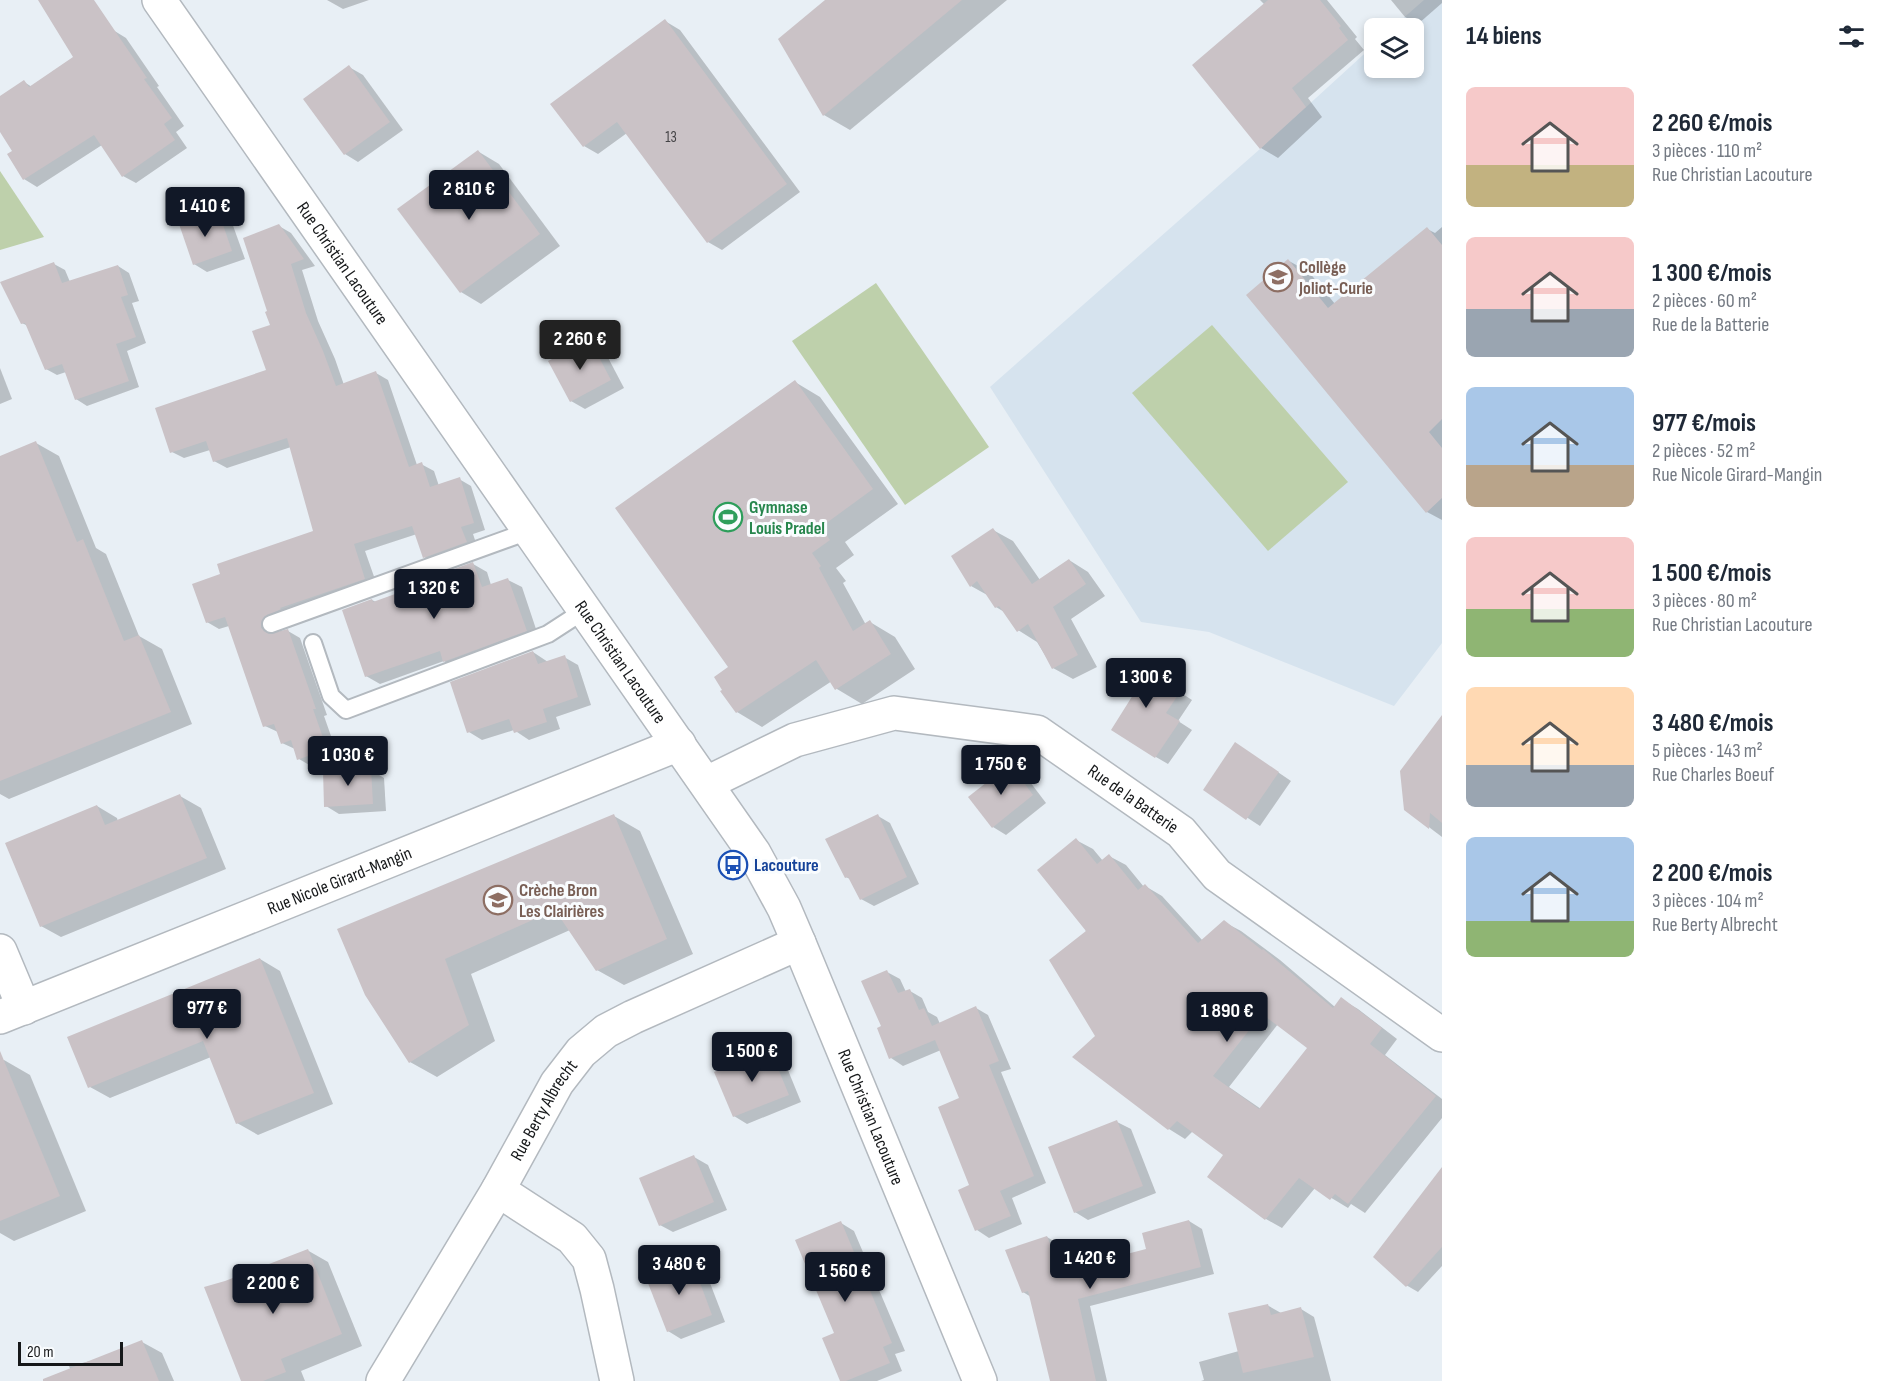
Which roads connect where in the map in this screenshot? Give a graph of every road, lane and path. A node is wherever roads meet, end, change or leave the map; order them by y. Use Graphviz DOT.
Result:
graph roads {
  1 [pos="159,0"];
  2 [pos="529,531"];
  3 [pos="585,610"];
  4 [pos="271,624"];
  5 [pos="313,644"];
  6 [pos="679,744"];
  7 [pos="707,783"];
  8 [pos="799,943"];
  9 [pos="0,951"];
  10 [pos="12,1013"];
  11 [pos="1442,1035"];
  12 [pos="498,1190"];
  13 [pos="383,1381"];
  14 [pos="616,1381"];
  15 [pos="980,1381"];
  1 -- 2 [label="street, Rue Christian Lacouture"];
  2 -- 3 [label="street, Rue Christian Lacouture"];
  2 -- 4 [label="lane"];
  3 -- 5 [label="lane"];
  3 -- 6 [label="street, Rue Christian Lacouture"];
  6 -- 7 [label="street, Rue Christian Lacouture"];
  6 -- 10 [label="street, Rue Nicole Girard-Mangin"];
  7 -- 8 [label="street, Rue Christian Lacouture"];
  7 -- 11 [label="street, Rue de la Batterie"];
  8 -- 12 [label="street, Rue Berty Albrecht"];
  8 -- 15 [label="street, Rue Christian Lacouture"];
  9 -- 10 [label="street"];
  12 -- 13 [label="street, Rue Berty Albrecht"];
  12 -- 14 [label="street"];
}
